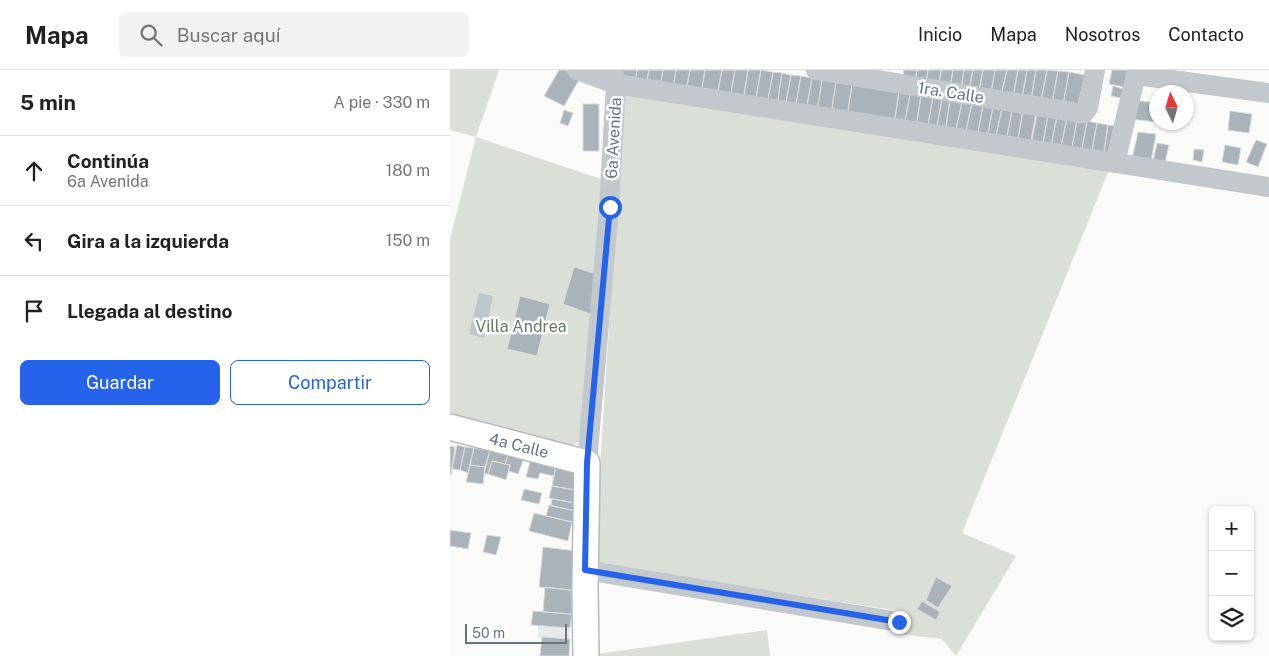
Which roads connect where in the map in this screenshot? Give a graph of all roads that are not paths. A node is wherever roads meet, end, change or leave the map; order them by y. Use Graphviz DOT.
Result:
graph roads {
  1 [pos="577,70"];
  2 [pos="816,70"];
  3 [pos="1095,70"];
  4 [pos="1136,72"];
  5 [pos="614,77"];
  6 [pos="1269,93"];
  7 [pos="1115,162"];
  8 [pos="1269,187"];
  9 [pos="450,428"];
  10 [pos="587,463"];
  11 [pos="585,570"];
  12 [pos="899,622"];
  13 [pos="586,656"];
  1 -- 5 [label="street"];
  2 -- 3 [label="street, 1ra. Calle"];
  4 -- 6 [label="street"];
  4 -- 7 [label="street"];
  5 -- 7 [label="street"];
  5 -- 10 [label="street, 6a Avenida"];
  7 -- 8 [label="street"];
  9 -- 10 [label="main road, 4a Calle"];
  10 -- 11 [label="main road, 6a Avenida"];
  11 -- 12 [label="street"];
  11 -- 13 [label="main road, 6a Avenida"];
}
